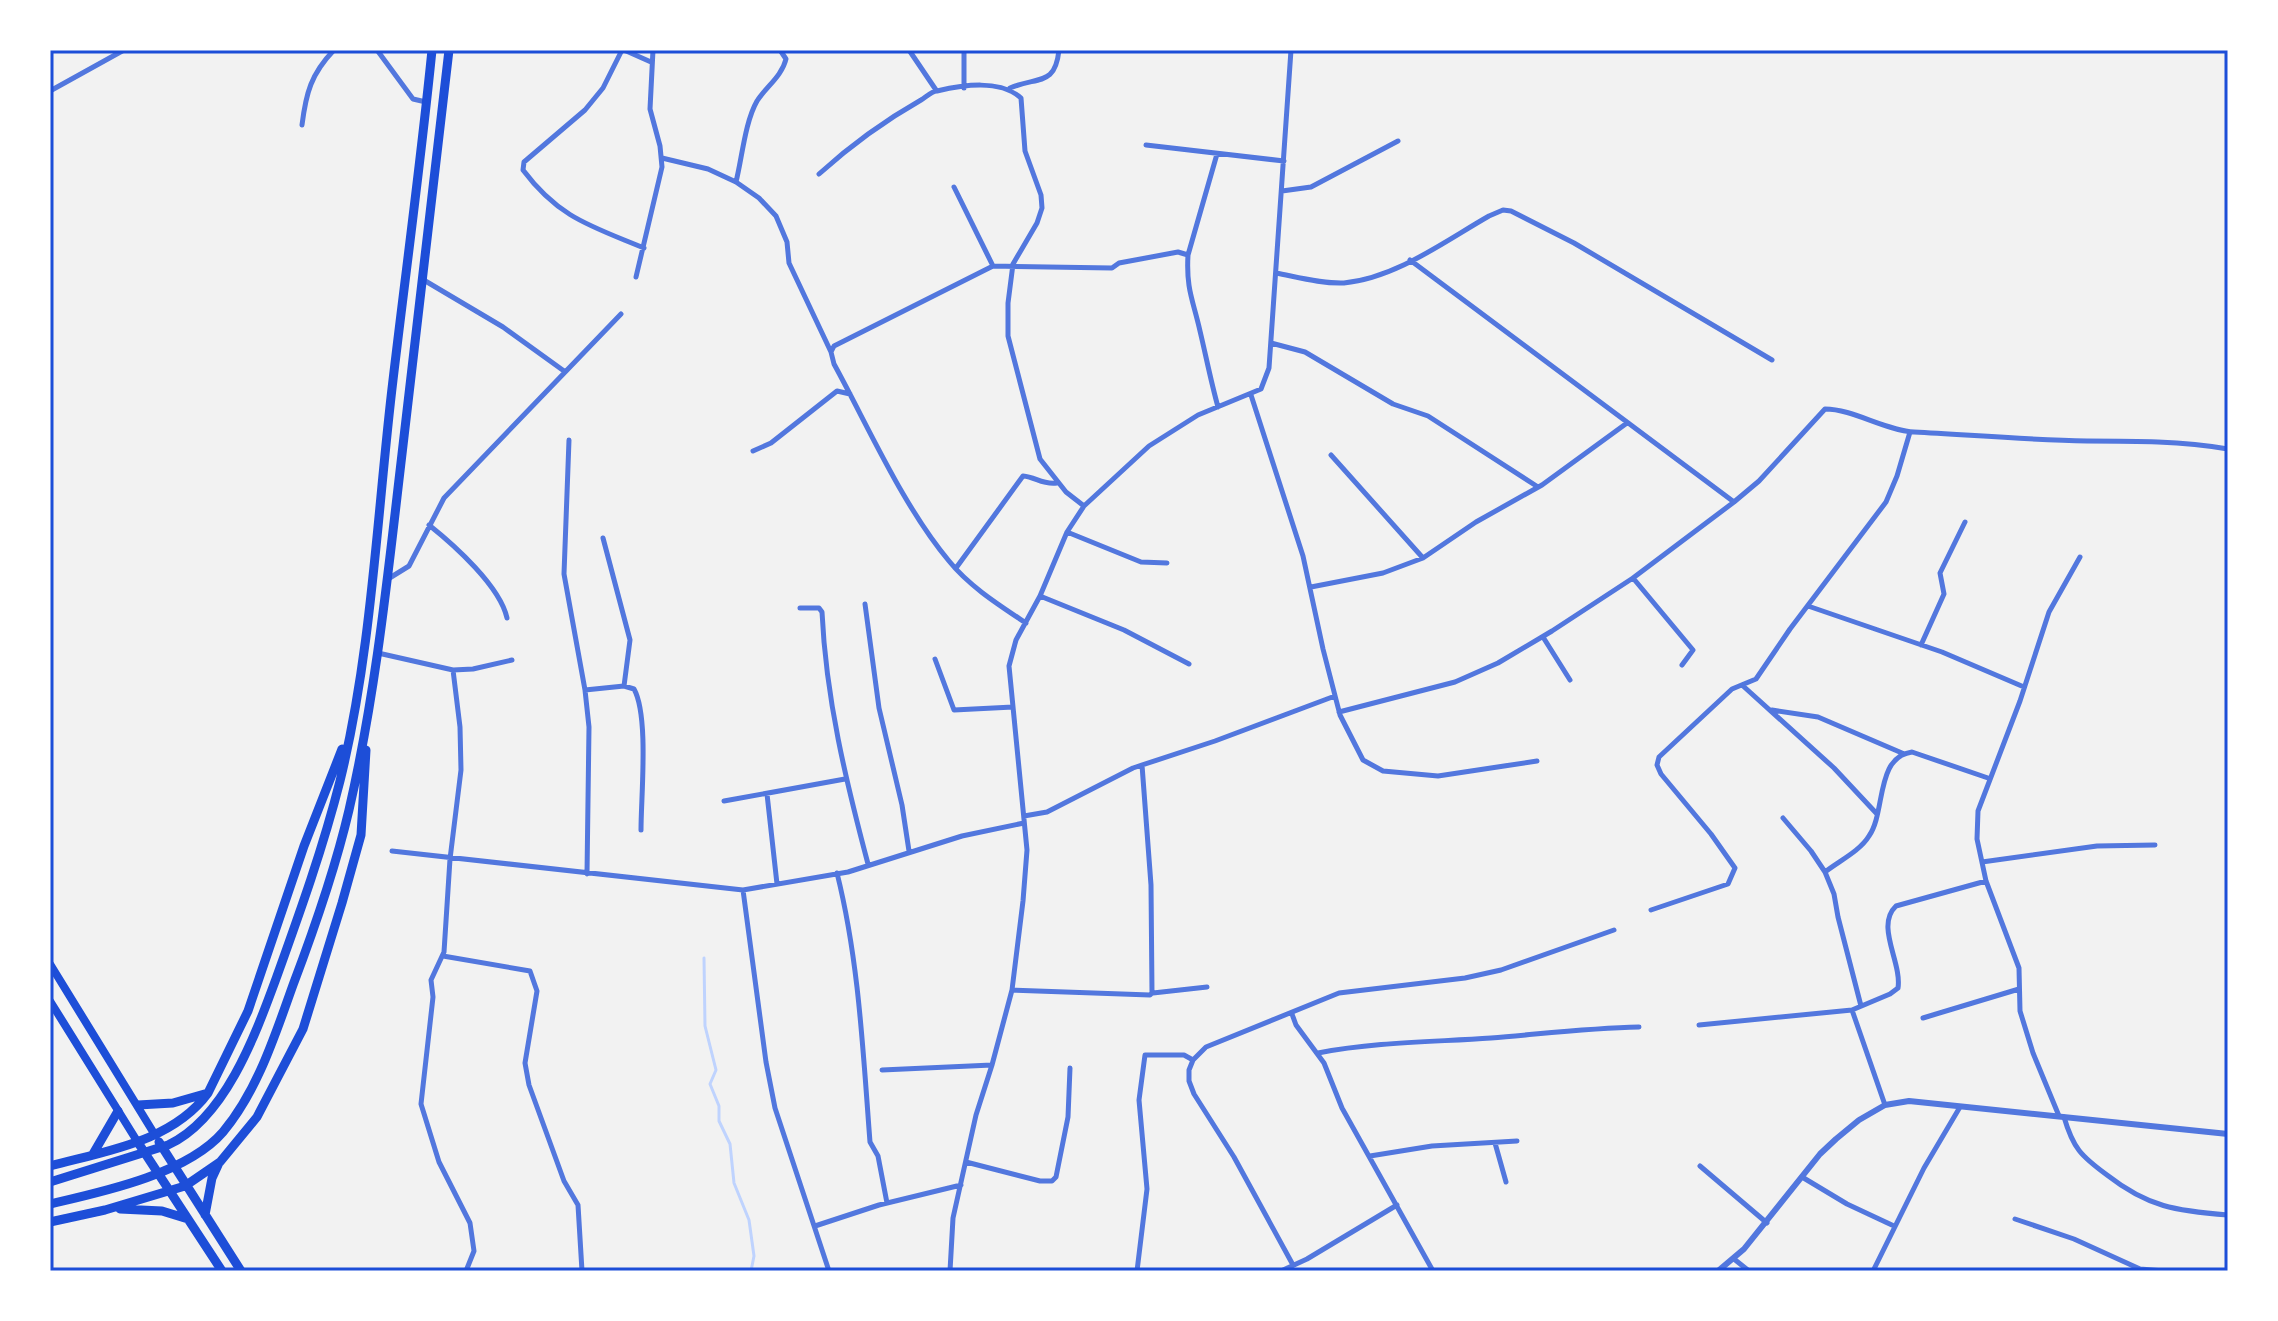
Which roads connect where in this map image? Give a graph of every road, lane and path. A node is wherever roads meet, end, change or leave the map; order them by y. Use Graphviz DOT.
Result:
graph roads {
  1 [pos="124,50"];
  2 [pos="334,50"];
  3 [pos="377,50"];
  4 [pos="432,50"];
  5 [pos="449,50"];
  6 [pos="623,50"];
  7 [pos="653,50"];
  8 [pos="780,50"];
  9 [pos="964,50"];
  10 [pos="1059,50"];
  11 [pos="1291,50"];
  12 [pos="910,51"];
  13 [pos="651,62"];
  14 [pos="964,88"];
  15 [pos="1010,88"];
  16 [pos="936,90"];
  17 [pos="50,91"];
  18 [pos="427,102"];
  19 [pos="302,125"];
  20 [pos="1398,141"];
  21 [pos="1146,145"];
  22 [pos="1217,154"];
  23 [pos="662,158"];
  24 [pos="1284,161"];
  25 [pos="819,174"];
  26 [pos="736,182"];
  27 [pos="954,187"];
  28 [pos="1282,191"];
  29 [pos="644,248"];
  30 [pos="1188,255"];
  31 [pos="1410,260"];
  32 [pos="1013,264"];
  33 [pos="993,266"];
  34 [pos="1276,273"];
  35 [pos="636,277"];
  36 [pos="422,279"];
  37 [pos="621,314"];
  38 [pos="1271,343"];
  39 [pos="831,352"];
  40 [pos="1772,360"];
  41 [pos="564,371"];
  42 [pos="850,394"];
  43 [pos="1251,395"];
  44 [pos="1218,407"];
  45 [pos="1627,423"];
  46 [pos="1910,432"];
  47 [pos="569,440"];
  48 [pos="2228,449"];
  49 [pos="753,451"];
  50 [pos="1331,455"];
  51 [pos="1058,483"];
  52 [pos="1538,487"];
  53 [pos="1734,502"];
  54 [pos="1084,506"];
  55 [pos="1965,522"];
  56 [pos="429,525"];
  57 [pos="1067,532"];
  58 [pos="603,538"];
  59 [pos="2080,557"];
  60 [pos="1423,558"];
  61 [pos="1167,563"];
  62 [pos="956,568"];
  63 [pos="1633,578"];
  64 [pos="387,580"];
  65 [pos="1311,587"];
  66 [pos="1040,596"];
  67 [pos="865,604"];
  68 [pos="1808,606"];
  69 [pos="800,608"];
  70 [pos="507,618"];
  71 [pos="1026,623"];
  72 [pos="1543,637"];
  73 [pos="1921,645"];
  74 [pos="377,653"];
  75 [pos="935,659"];
  76 [pos="512,660"];
  77 [pos="1189,664"];
  78 [pos="1682,665"];
  79 [pos="453,670"];
  80 [pos="1570,680"];
  81 [pos="1742,685"];
  82 [pos="624,686"];
  83 [pos="2024,687"];
  84 [pos="585,690"];
  85 [pos="1335,696"];
  86 [pos="1013,707"];
  87 [pos="1771,710"];
  88 [pos="369,711"];
  89 [pos="1339,712"];
  90 [pos="351,723"];
  91 [pos="1902,753"];
  92 [pos="1537,761"];
  93 [pos="1142,765"];
  94 [pos="1988,778"];
  95 [pos="845,779"];
  96 [pos="767,794"];
  97 [pos="724,801"];
  98 [pos="1877,814"];
  99 [pos="1783,818"];
  100 [pos="1024,820"];
  101 [pos="641,830"];
  102 [pos="2155,845"];
  103 [pos="392,851"];
  104 [pos="909,851"];
  105 [pos="450,859"];
  106 [pos="1982,862"];
  107 [pos="868,864"];
  108 [pos="1825,872"];
  109 [pos="837,873"];
  110 [pos="587,874"];
  111 [pos="1986,881"];
  112 [pos="777,884"];
  113 [pos="743,890"];
  114 [pos="1651,910"];
  115 [pos="1614,930"];
  116 [pos="443,956"];
  117 [pos="50,964"];
  118 [pos="1207,987"];
  119 [pos="2019,989"];
  120 [pos="1012,990"];
  121 [pos="1152,993"];
  122 [pos="50,1001"];
  123 [pos="1861,1006"];
  124 [pos="1852,1010"];
  125 [pos="1292,1014"];
  126 [pos="1923,1018"];
  127 [pos="1699,1025"];
  128 [pos="1639,1027"];
  129 [pos="1318,1053"];
  130 [pos="1184,1055"];
  131 [pos="1193,1060"];
  132 [pos="992,1065"];
  133 [pos="1070,1068"];
  134 [pos="882,1070"];
  135 [pos="1189,1070"];
  136 [pos="208,1093"];
  137 [pos="138,1105"];
  138 [pos="1885,1105"];
  139 [pos="1960,1107"];
  140 [pos="118,1111"];
  141 [pos="2062,1117"];
  142 [pos="2228,1134"];
  143 [pos="155,1135"];
  144 [pos="137,1141"];
  145 [pos="1517,1141"];
  146 [pos="1495,1143"];
  147 [pos="93,1154"];
  148 [pos="1370,1156"];
  149 [pos="220,1162"];
  150 [pos="966,1162"];
  151 [pos="50,1166"];
  152 [pos="1700,1166"];
  153 [pos="1802,1177"];
  154 [pos="50,1182"];
  155 [pos="1506,1182"];
  156 [pos="961,1185"];
  157 [pos="185,1186"];
  158 [pos="170,1191"];
  159 [pos="887,1203"];
  160 [pos="50,1204"];
  161 [pos="1397,1205"];
  162 [pos="105,1210"];
  163 [pos="205,1215"];
  164 [pos="2228,1215"];
  165 [pos="188,1219"];
  166 [pos="2015,1219"];
  167 [pos="50,1222"];
  168 [pos="1767,1223"];
  169 [pos="815,1226"];
  170 [pos="1894,1226"];
  171 [pos="1734,1259"];
  172 [pos="1293,1265"];
  173 [pos="2140,1270"];
  174 [pos="222,1271"];
  175 [pos="241,1271"];
  176 [pos="466,1271"];
  177 [pos="582,1271"];
  178 [pos="829,1271"];
  179 [pos="950,1271"];
  180 [pos="1137,1271"];
  181 [pos="1281,1271"];
  182 [pos="1433,1271"];
  183 [pos="1718,1271"];
  184 [pos="1749,1271"];
  185 [pos="1873,1271"];
  186 [pos="2164,1271"];
  1 -- 17 [label="street"];
  2 -- 19 [label="street"];
  3 -- 18 [label="street"];
  4 -- 18 [label="highway"];
  5 -- 36 [label="highway"];
  6 -- 13 [label="street"];
  6 -- 29 [label="street"];
  7 -- 13 [label="street"];
  8 -- 26 [label="street"];
  9 -- 14 [label="street"];
  10 -- 15 [label="street"];
  11 -- 24 [label="street"];
  12 -- 16 [label="street"];
  13 -- 23 [label="street"];
  14 -- 15 [label="street"];
  14 -- 16 [label="street"];
  15 -- 32 [label="street"];
  16 -- 25 [label="street"];
  18 -- 90 [label="highway"];
  20 -- 28 [label="street"];
  21 -- 22 [label="street"];
  22 -- 24 [label="street"];
  22 -- 30 [label="street"];
  23 -- 26 [label="street"];
  23 -- 29 [label="street"];
  24 -- 28 [label="street"];
  26 -- 39 [label="street"];
  27 -- 33 [label="street"];
  28 -- 34 [label="street"];
  29 -- 35 [label="street"];
  30 -- 32 [label="street"];
  30 -- 44 [label="street"];
  31 -- 34 [label="street"];
  31 -- 40 [label="street"];
  31 -- 45 [label="street"];
  32 -- 33 [label="street"];
  32 -- 51 [label="street"];
  33 -- 39 [label="street"];
  34 -- 38 [label="street"];
  36 -- 41 [label="street"];
  36 -- 64 [label="highway"];
  37 -- 41 [label="street"];
  38 -- 43 [label="street"];
  38 -- 52 [label="street"];
  39 -- 42 [label="street"];
  41 -- 56 [label="street"];
  42 -- 49 [label="street"];
  42 -- 62 [label="street"];
  43 -- 44 [label="street"];
  43 -- 65 [label="street"];
  44 -- 54 [label="street"];
  45 -- 52 [label="street"];
  45 -- 53 [label="street"];
  46 -- 48 [label="street"];
  46 -- 53 [label="street"];
  46 -- 68 [label="street"];
  47 -- 84 [label="street"];
  50 -- 60 [label="street"];
  51 -- 54 [label="street"];
  51 -- 62 [label="street"];
  52 -- 60 [label="street"];
  53 -- 63 [label="street"];
  54 -- 57 [label="street"];
  55 -- 73 [label="street"];
  56 -- 64 [label="street"];
  56 -- 70 [label="street"];
  57 -- 61 [label="street"];
  57 -- 66 [label="street"];
  58 -- 82 [label="street"];
  59 -- 83 [label="street"];
  60 -- 65 [label="street"];
  62 -- 71 [label="street"];
  63 -- 72 [label="street"];
  63 -- 78 [label="street"];
  64 -- 74 [label="highway"];
  65 -- 85 [label="street"];
  66 -- 71 [label="street"];
  66 -- 77 [label="street"];
  67 -- 104 [label="street"];
  68 -- 73 [label="street"];
  68 -- 81 [label="street"];
  69 -- 95 [label="street"];
  71 -- 86 [label="street"];
  72 -- 80 [label="street"];
  72 -- 89 [label="street"];
  73 -- 83 [label="street"];
  74 -- 79 [label="street"];
  74 -- 88 [label="highway"];
  75 -- 86 [label="street"];
  76 -- 79 [label="street"];
  79 -- 105 [label="street"];
  81 -- 87 [label="street"];
  81 -- 114 [label="street"];
  82 -- 84 [label="street"];
  82 -- 101 [label="street"];
  83 -- 94 [label="street"];
  84 -- 110 [label="street"];
  85 -- 89 [label="street"];
  85 -- 93 [label="street"];
  86 -- 100 [label="street"];
  87 -- 91 [label="street"];
  87 -- 98 [label="street"];
  88 -- 149 [label="highway"];
  88 -- 160 [label="highway"];
  89 -- 92 [label="street"];
  90 -- 136 [label="highway"];
  90 -- 154 [label="highway"];
  91 -- 94 [label="street"];
  91 -- 98 [label="street"];
  93 -- 100 [label="street"];
  93 -- 121 [label="street"];
  94 -- 106 [label="street"];
  95 -- 96 [label="street"];
  95 -- 107 [label="street"];
  96 -- 97 [label="street"];
  96 -- 112 [label="street"];
  98 -- 108 [label="street"];
  99 -- 108 [label="street"];
  100 -- 104 [label="street"];
  100 -- 120 [label="street"];
  102 -- 106 [label="street"];
  103 -- 105 [label="street"];
  104 -- 107 [label="street"];
  105 -- 110 [label="street"];
  105 -- 116 [label="street"];
  106 -- 111 [label="street"];
  107 -- 109 [label="street"];
  108 -- 123 [label="street"];
  109 -- 112 [label="street"];
  109 -- 159 [label="street"];
  110 -- 113 [label="street"];
  111 -- 119 [label="street"];
  111 -- 123 [label="street"];
  112 -- 113 [label="street"];
  113 -- 169 [label="street"];
  115 -- 125 [label="street"];
  116 -- 176 [label="street"];
  116 -- 177 [label="street"];
  117 -- 137 [label="main road"];
  118 -- 121 [label="street"];
  119 -- 126 [label="street"];
  119 -- 141 [label="street"];
  120 -- 121 [label="street"];
  120 -- 132 [label="street"];
  122 -- 140 [label="main road"];
  123 -- 124 [label="street"];
  124 -- 127 [label="street"];
  124 -- 138 [label="street"];
  125 -- 129 [label="street"];
  125 -- 131 [label="street"];
  128 -- 129 [label="street"];
  129 -- 148 [label="street"];
  130 -- 131 [label="street"];
  130 -- 135 [label="street"];
  130 -- 180 [label="street"];
  131 -- 135 [label="street"];
  132 -- 134 [label="street"];
  132 -- 150 [label="street"];
  133 -- 150 [label="street"];
  135 -- 172 [label="street"];
  136 -- 137 [label="highway"];
  136 -- 143 [label="highway"];
  137 -- 143 [label="main road"];
  138 -- 139 [label="street"];
  138 -- 153 [label="street"];
  139 -- 141 [label="street"];
  139 -- 170 [label="street"];
  140 -- 144 [label="main road"];
  140 -- 147 [label="highway"];
  141 -- 142 [label="street"];
  141 -- 164 [label="street"];
  143 -- 144 [label="highway"];
  143 -- 157 [label="highway"];
  144 -- 147 [label="highway"];
  144 -- 158 [label="highway"];
  145 -- 146 [label="street"];
  146 -- 148 [label="street"];
  146 -- 155 [label="street"];
  147 -- 151 [label="highway"];
  148 -- 161 [label="street"];
  149 -- 157 [label="highway"];
  149 -- 163 [label="highway"];
  150 -- 156 [label="street"];
  152 -- 168 [label="street"];
  153 -- 168 [label="street"];
  153 -- 170 [label="street"];
  156 -- 159 [label="street"];
  156 -- 179 [label="street"];
  157 -- 158 [label="highway"];
  157 -- 163 [label="highway"];
  158 -- 162 [label="highway"];
  158 -- 165 [label="highway"];
  159 -- 169 [label="street"];
  161 -- 172 [label="street"];
  161 -- 182 [label="street"];
  162 -- 165 [label="highway"];
  162 -- 167 [label="highway"];
  163 -- 175 [label="highway"];
  165 -- 174 [label="highway"];
  166 -- 173 [label="street"];
  168 -- 171 [label="street"];
  169 -- 178 [label="street"];
  170 -- 185 [label="street"];
  171 -- 183 [label="street"];
  171 -- 184 [label="street"];
  172 -- 181 [label="street"];
  173 -- 186 [label="street"];
}
